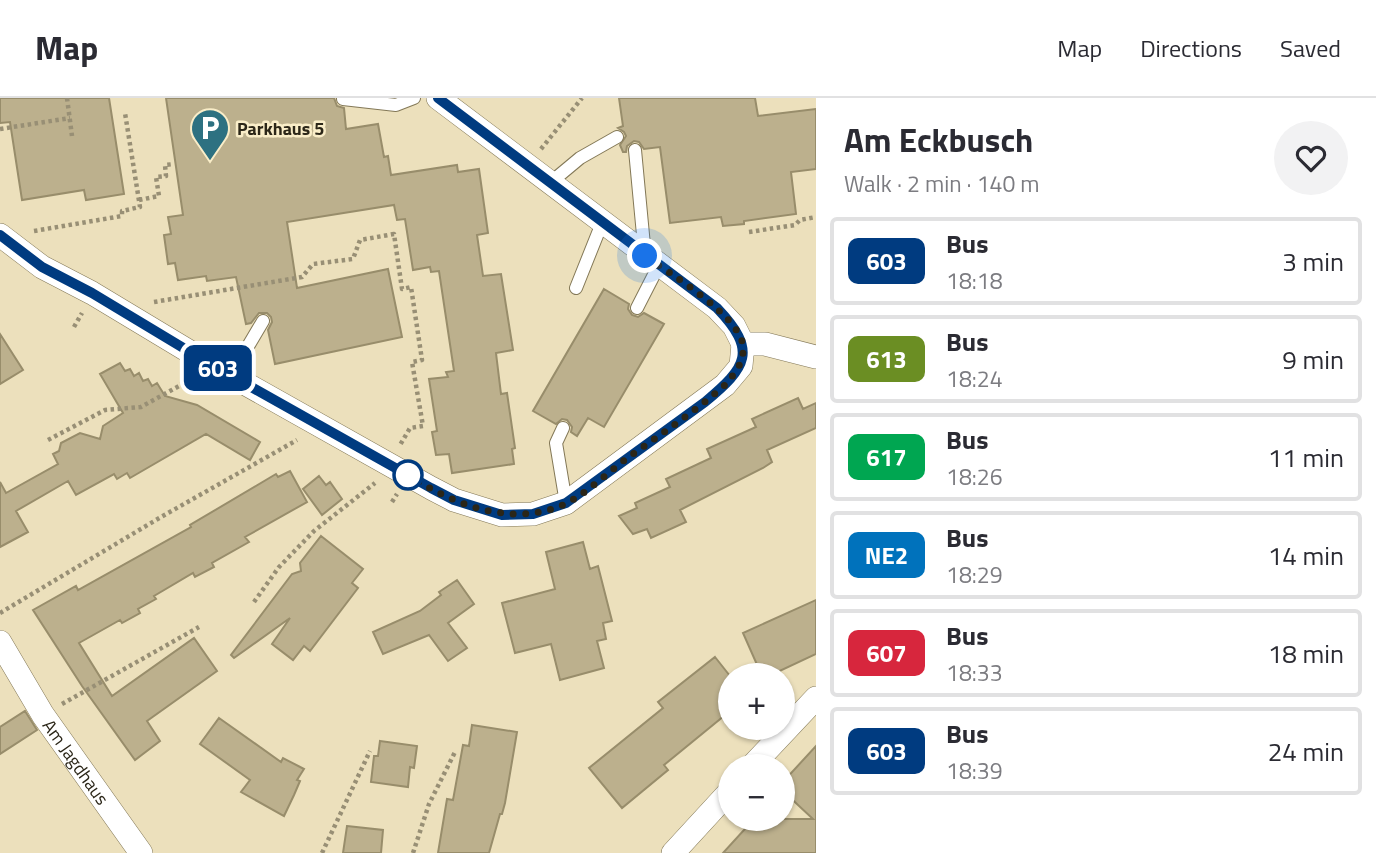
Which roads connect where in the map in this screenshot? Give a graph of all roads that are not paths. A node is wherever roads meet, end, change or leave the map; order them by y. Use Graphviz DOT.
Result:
graph roads {
  1 [pos="414,98"];
  2 [pos="438,98"];
  3 [pos="344,99"];
  4 [pos="617,137"];
  5 [pos="635,150"];
  6 [pos="550,183"];
  7 [pos="602,223"];
  8 [pos="1,236"];
  9 [pos="652,261"];
  10 [pos="576,288"];
  11 [pos="637,308"];
  12 [pos="263,321"];
  13 [pos="743,344"];
  14 [pos="816,357"];
  15 [pos="231,375"];
  16 [pos="563,428"];
  17 [pos="566,503"];
  18 [pos="0,642"];
  19 [pos="8,671"];
  20 [pos="816,698"];
  21 [pos="763,754"];
  22 [pos="718,804"];
  23 [pos="141,853"];
  24 [pos="673,853"];
  1 -- 3 [label="lane"];
  2 -- 6 [label="street"];
  4 -- 6 [label="lane"];
  5 -- 9 [label="lane"];
  6 -- 7 [label="street"];
  7 -- 9 [label="street"];
  7 -- 10 [label="lane"];
  8 -- 15 [label="street"];
  9 -- 11 [label="lane"];
  9 -- 13 [label="street"];
  12 -- 15 [label="lane"];
  13 -- 14 [label="street"];
  13 -- 17 [label="street"];
  15 -- 17 [label="street"];
  16 -- 17 [label="lane"];
  18 -- 19 [label="street, Am Jagdhaus"];
  19 -- 23 [label="street, Am Jagdhaus"];
  20 -- 21 [label="street"];
  22 -- 24 [label="street"];
}
